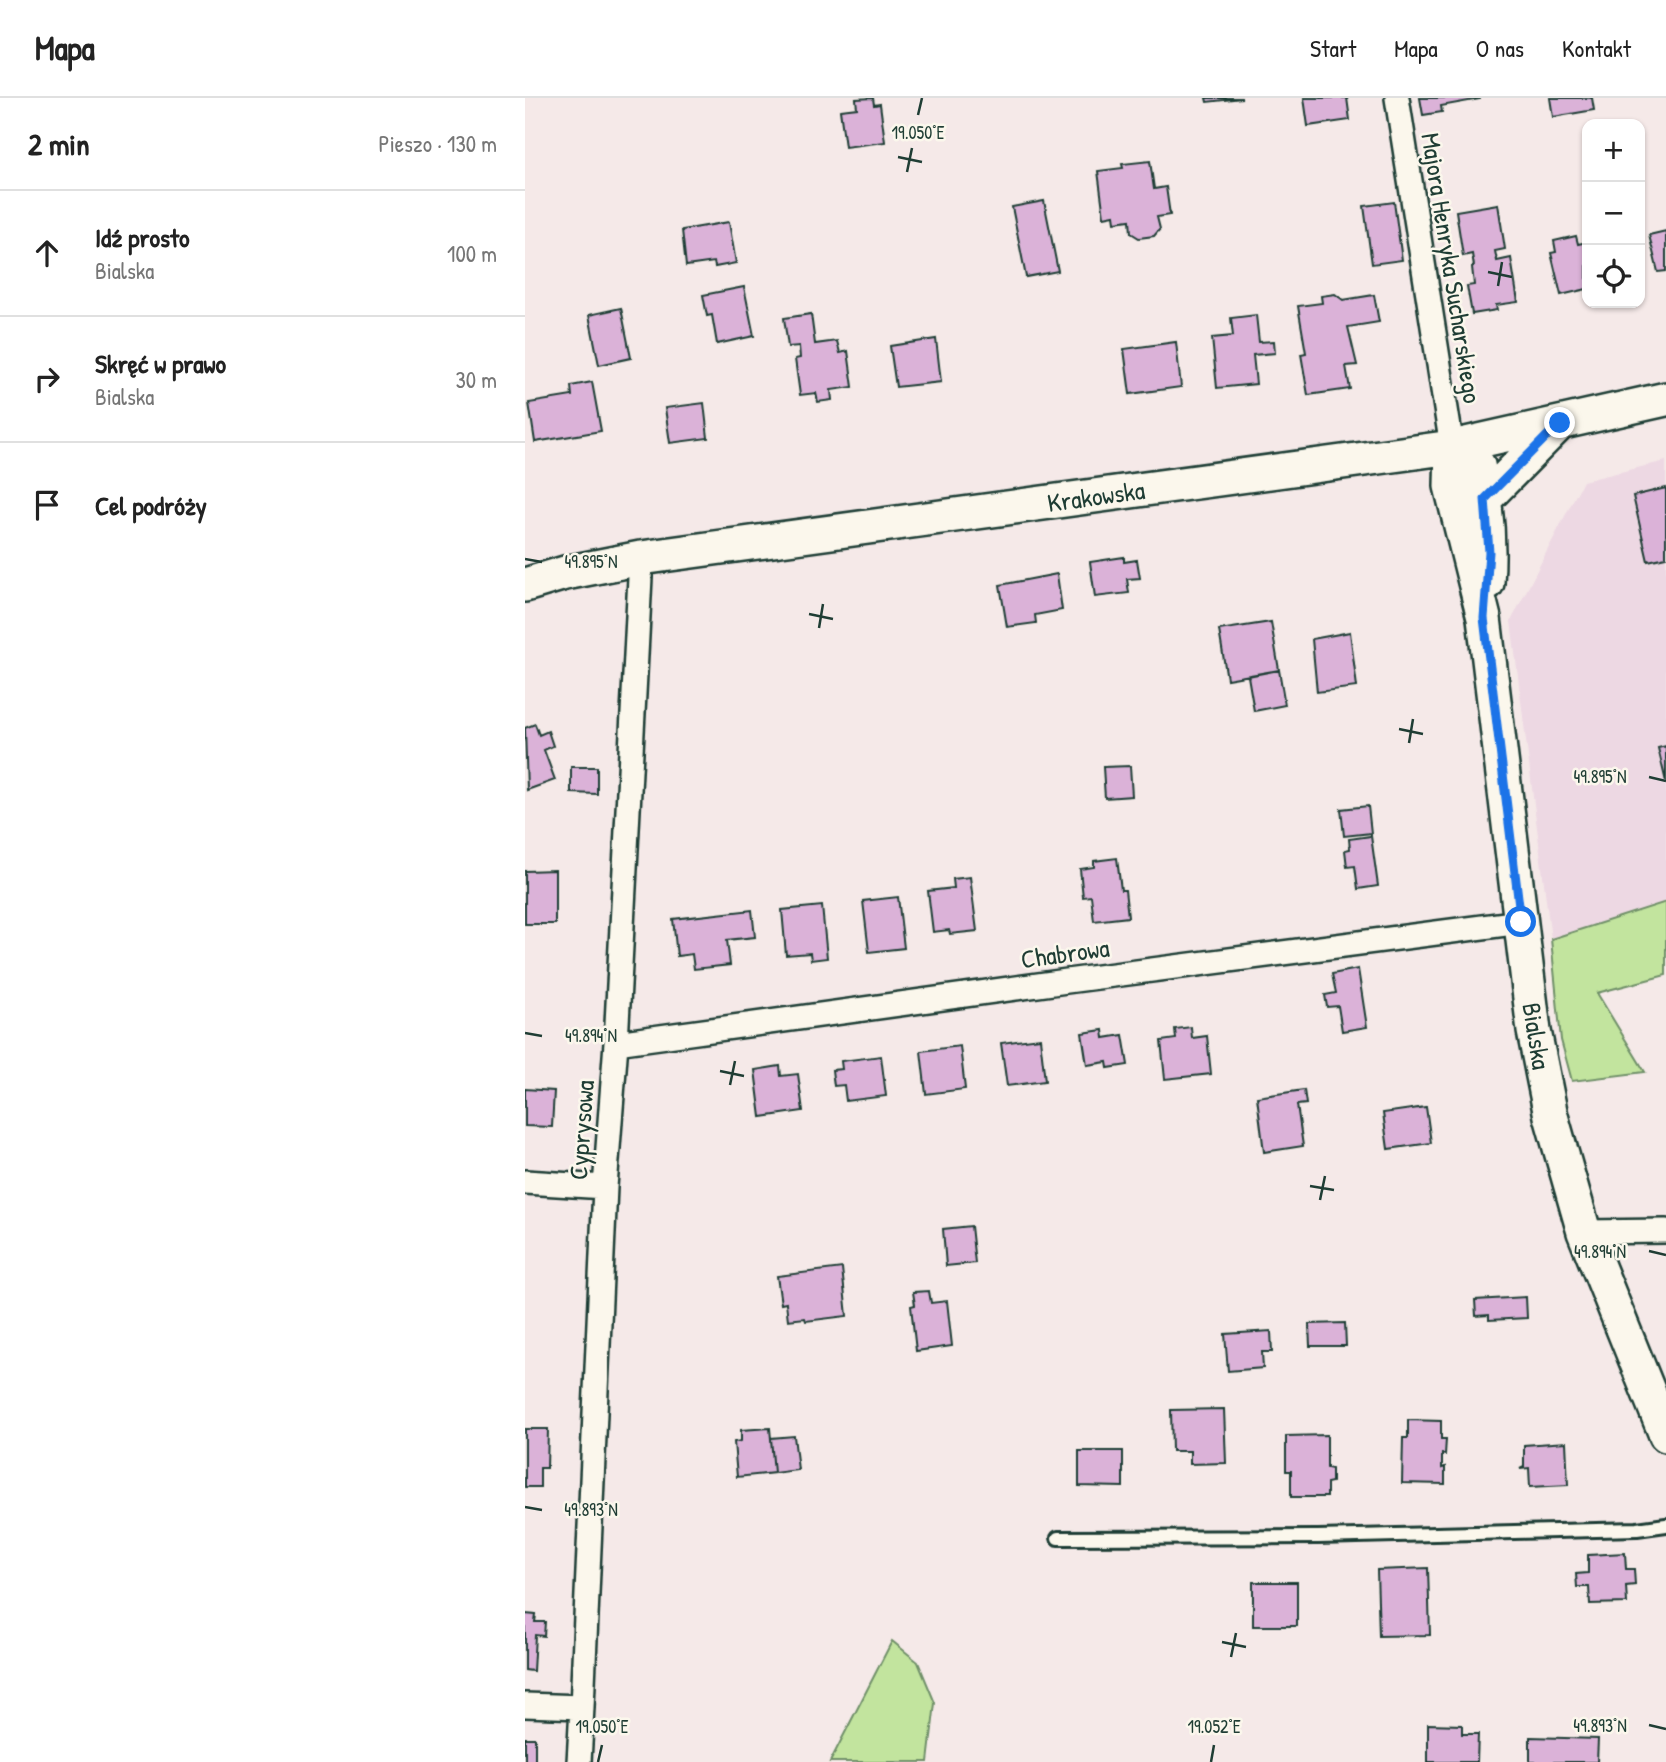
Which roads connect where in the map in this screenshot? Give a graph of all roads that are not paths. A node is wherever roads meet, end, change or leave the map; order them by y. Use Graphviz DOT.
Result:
graph roads {
  1 [pos="1397,98"];
  2 [pos="1666,399"];
  3 [pos="1560,423"];
  4 [pos="1452,447"];
  5 [pos="1417,451"];
  6 [pos="1451,486"];
  7 [pos="1485,499"];
  8 [pos="641,558"];
  9 [pos="525,585"];
  10 [pos="1484,618"];
  11 [pos="1521,922"];
  12 [pos="616,1043"];
  13 [pos="525,1182"];
  14 [pos="605,1187"];
  15 [pos="1666,1231"];
  16 [pos="1584,1232"];
  17 [pos="1666,1435"];
  18 [pos="1666,1525"];
  19 [pos="1058,1538"];
  20 [pos="525,1705"];
  21 [pos="582,1707"];
  22 [pos="579,1762"];
  1 -- 4 [label="street, Majora Henryka Sucharskiego"];
  2 -- 3 [label="street, Krakowska"];
  3 -- 4 [label="street, Krakowska"];
  3 -- 7 [label="street"];
  4 -- 5 [label="street, Krakowska"];
  4 -- 6 [label="street, Bialska"];
  4 -- 7 [label="street, Bialska"];
  5 -- 6 [label="street"];
  5 -- 8 [label="street, Krakowska"];
  6 -- 10 [label="street, Bialska"];
  7 -- 10 [label="street, Bialska"];
  8 -- 9 [label="street, Krakowska"];
  8 -- 12 [label="street, Cyprysowa"];
  10 -- 11 [label="street, Bialska"];
  11 -- 12 [label="street, Chabrowa"];
  11 -- 16 [label="street, Bialska"];
  12 -- 14 [label="street, Cyprysowa"];
  13 -- 14 [label="street"];
  14 -- 21 [label="street, Cyprysowa"];
  15 -- 16 [label="street"];
  16 -- 17 [label="street, Bialska"];
  18 -- 19 [label="lane"];
  20 -- 21 [label="street"];
  21 -- 22 [label="street, Cyprysowa"];
}
